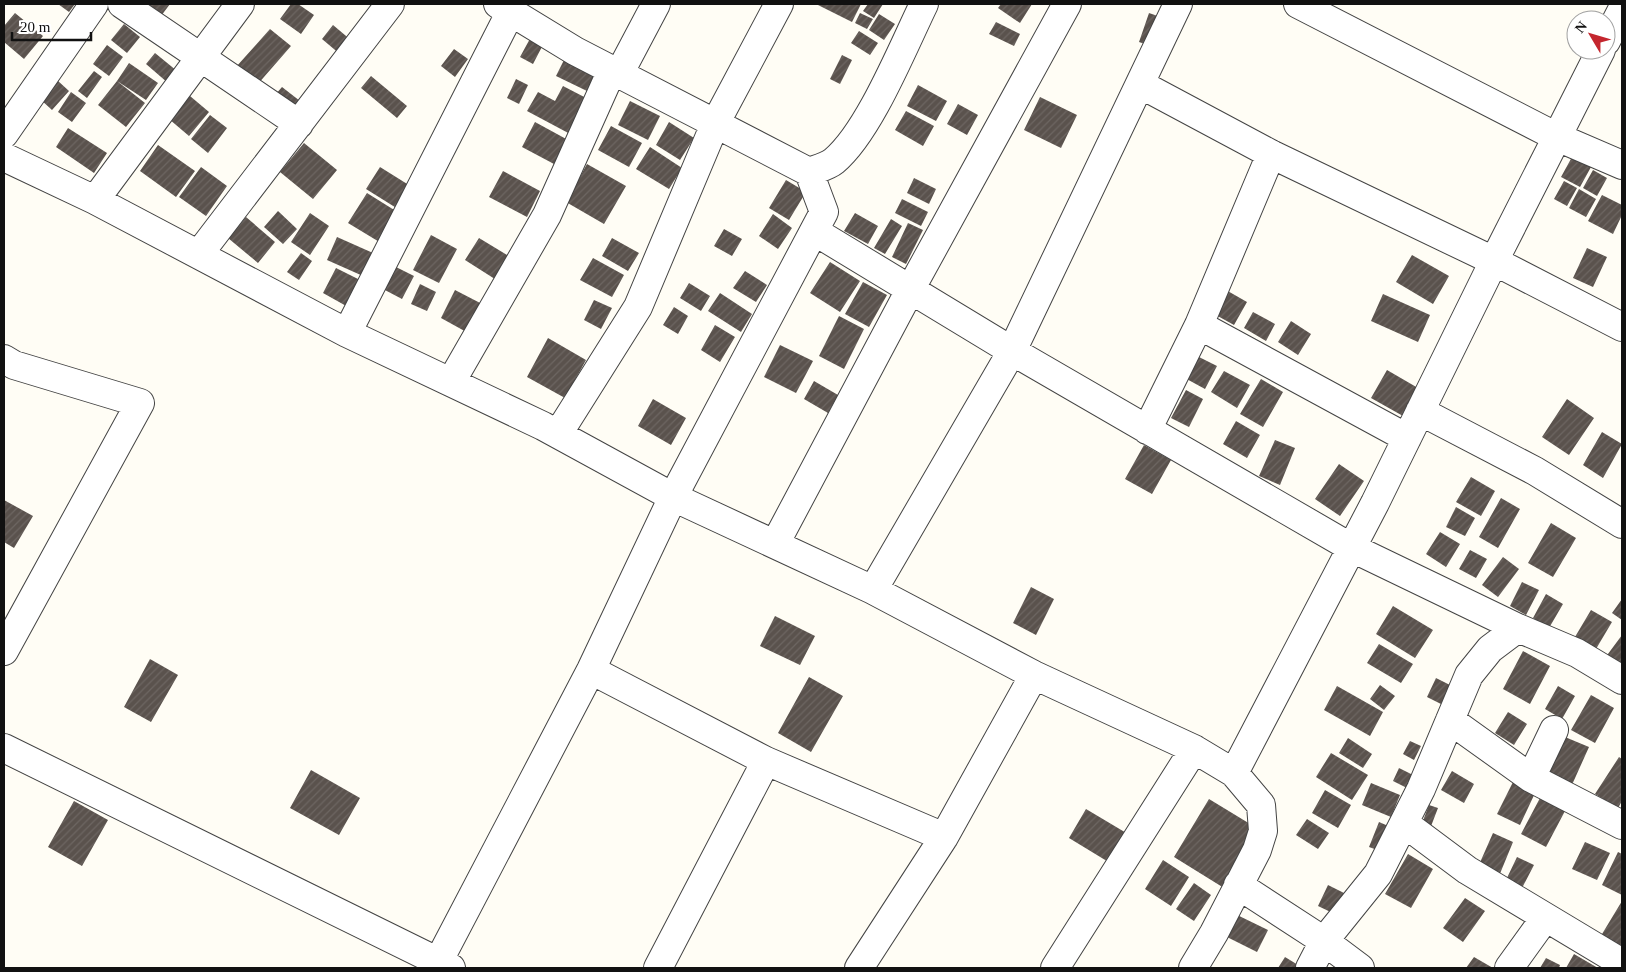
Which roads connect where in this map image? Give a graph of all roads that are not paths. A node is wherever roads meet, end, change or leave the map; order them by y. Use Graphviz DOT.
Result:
graph roads {
  1 [pos="94,4"];
  2 [pos="122,4"];
  3 [pos="240,4"];
  4 [pos="390,4"];
  5 [pos="656,4"];
  6 [pos="779,4"];
  7 [pos="924,4"];
  8 [pos="1067,4"];
  9 [pos="1178,4"];
  10 [pos="1298,4"];
  11 [pos="504,8"];
  12 [pos="1622,10"];
  13 [pos="1616,22"];
  14 [pos="200,57"];
  15 [pos="1596,60"];
  16 [pos="616,72"];
  17 [pos="1140,84"];
  18 [pos="299,124"];
  19 [pos="715,124"];
  20 [pos="4,134"];
  21 [pos="1557,137"];
  22 [pos="1271,154"];
  23 [pos="4,157"];
  24 [pos="1622,165"];
  25 [pos="809,172"];
  26 [pos="95,200"];
  27 [pos="814,231"];
  28 [pos="199,254"];
  29 [pos="1494,261"];
  30 [pos="910,290"];
  31 [pos="1199,324"];
  32 [pos="1622,327"];
  33 [pos="347,333"];
  34 [pos="1012,351"];
  35 [pos="4,359"];
  36 [pos="451,382"];
  37 [pos="1420,411"];
  38 [pos="1147,430"];
  39 [pos="558,434"];
  40 [pos="1407,438"];
  41 [pos="673,497"];
  42 [pos="1622,524"];
  43 [pos="775,544"];
  44 [pos="1352,548"];
  45 [pos="873,590"];
  46 [pos="1518,628"];
  47 [pos="4,651"];
  48 [pos="591,670"];
  49 [pos="1034,675"];
  50 [pos="1622,680"];
  51 [pos="1450,720"];
  52 [pos="1554,730"];
  53 [pos="4,748"];
  54 [pos="1194,749"];
  55 [pos="766,761"];
  56 [pos="1234,773"];
  57 [pos="1531,778"];
  58 [pos="1404,823"];
  59 [pos="1622,825"];
  60 [pos="944,837"];
  61 [pos="1238,886"];
  62 [pos="1545,918"];
  63 [pos="1324,941"];
  64 [pos="1622,962"];
  65 [pos="441,966"];
  66 [pos="658,968"];
  67 [pos="859,968"];
  68 [pos="1055,968"];
  69 [pos="1192,968"];
  70 [pos="1310,968"];
  71 [pos="1360,968"];
  72 [pos="1509,968"];
  1 -- 20 [label="street"];
  2 -- 14 [label="street"];
  3 -- 14 [label="street"];
  4 -- 18 [label="street"];
  5 -- 16 [label="street"];
  6 -- 19 [label="street"];
  7 -- 25 [label="street"];
  8 -- 30 [label="street"];
  9 -- 17 [label="street"];
  10 -- 21 [label="street"];
  11 -- 16 [label="street"];
  11 -- 33 [label="street"];
  12 -- 13 [label="street"];
  14 -- 18 [label="street"];
  14 -- 26 [label="street"];
  15 -- 21 [label="street"];
  16 -- 19 [label="street"];
  16 -- 36 [label="street"];
  17 -- 22 [label="street"];
  17 -- 34 [label="street"];
  18 -- 28 [label="street"];
  19 -- 25 [label="street"];
  19 -- 39 [label="street"];
  21 -- 24 [label="street"];
  21 -- 29 [label="street"];
  22 -- 29 [label="street"];
  22 -- 31 [label="street"];
  23 -- 26 [label="street"];
  25 -- 27 [label="street"];
  26 -- 28 [label="street"];
  27 -- 30 [label="street"];
  27 -- 41 [label="street"];
  28 -- 33 [label="street"];
  29 -- 32 [label="street"];
  29 -- 37 [label="street"];
  30 -- 34 [label="street"];
  30 -- 43 [label="street"];
  31 -- 38 [label="street"];
  31 -- 40 [label="street"];
  33 -- 36 [label="street"];
  34 -- 38 [label="street"];
  34 -- 45 [label="street"];
  35 -- 47 [label="street"];
  36 -- 39 [label="street"];
  37 -- 40 [label="street"];
  37 -- 42 [label="street"];
  38 -- 44 [label="street"];
  39 -- 41 [label="street"];
  40 -- 44 [label="street"];
  41 -- 43 [label="street"];
  41 -- 48 [label="street"];
  43 -- 45 [label="street"];
  44 -- 46 [label="street"];
  44 -- 56 [label="street"];
  45 -- 49 [label="street"];
  46 -- 50 [label="street"];
  46 -- 51 [label="street"];
  48 -- 55 [label="street"];
  48 -- 65 [label="street"];
  49 -- 54 [label="street"];
  49 -- 60 [label="street"];
  51 -- 57 [label="street"];
  51 -- 58 [label="street"];
  52 -- 57 [label="street"];
  53 -- 65 [label="street"];
  54 -- 56 [label="street"];
  54 -- 68 [label="street"];
  55 -- 60 [label="street"];
  55 -- 66 [label="street"];
  56 -- 61 [label="street"];
  57 -- 59 [label="street"];
  58 -- 62 [label="street"];
  58 -- 63 [label="street"];
  60 -- 67 [label="street"];
  61 -- 63 [label="street"];
  61 -- 69 [label="street"];
  62 -- 64 [label="street"];
  62 -- 72 [label="street"];
  63 -- 70 [label="street"];
  63 -- 71 [label="street"];
}
